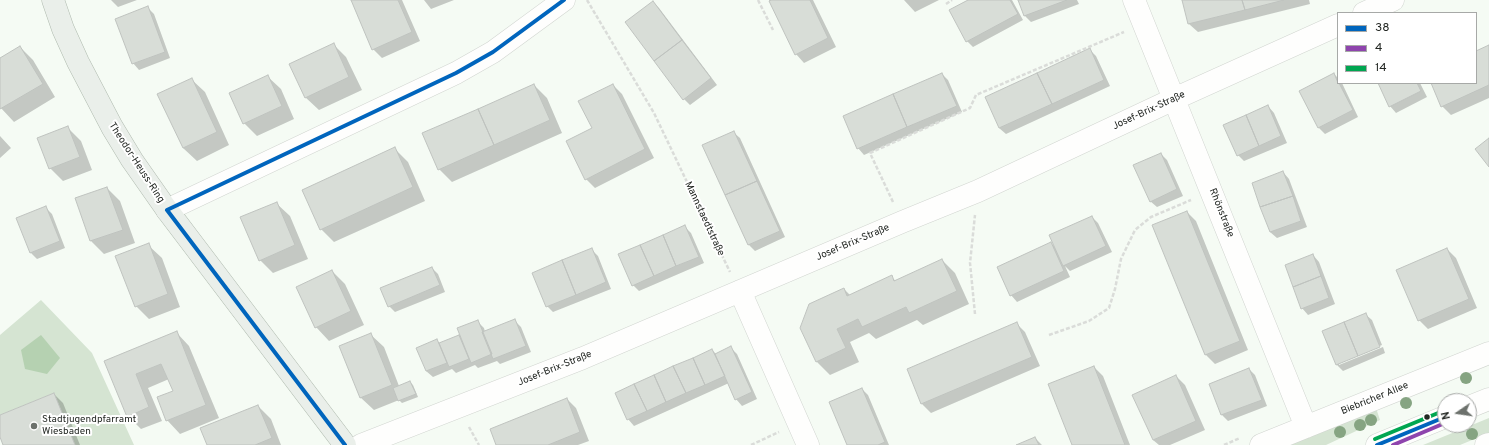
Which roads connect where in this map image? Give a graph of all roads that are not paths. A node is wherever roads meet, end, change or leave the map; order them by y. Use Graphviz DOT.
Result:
graph roads {
  1 [pos="53,0"];
  2 [pos="564,0"];
  3 [pos="1134,0"];
  4 [pos="1393,0"];
  5 [pos="1366,12"];
  6 [pos="1337,25"];
  7 [pos="1174,99"];
  8 [pos="167,210"];
  9 [pos="740,291"];
  10 [pos="1489,353"];
  11 [pos="1489,399"];
  12 [pos="1477,404"];
  13 [pos="1437,420"];
  14 [pos="1306,427"];
  15 [pos="1489,444"];
  16 [pos="345,445"];
  17 [pos="361,445"];
  18 [pos="808,445"];
  19 [pos="1261,445"];
  20 [pos="1377,445"];
  21 [pos="1486,445"];
  1 -- 8 [label="main road, Theodor-Heuss-Ring"];
  2 -- 8 [label="street"];
  3 -- 7 [label="street, Rhönstraße"];
  4 -- 5 [label="street"];
  6 -- 7 [label="street, Josef-Brix-Straße"];
  7 -- 9 [label="street, Josef-Brix-Straße"];
  7 -- 14 [label="street, Rhönstraße"];
  8 -- 16 [label="main road, Theodor-Heuss-Ring"];
  9 -- 17 [label="street, Josef-Brix-Straße"];
  9 -- 18 [label="street"];
  10 -- 14 [label="street, Biebricher Allee"];
  11 -- 12 [label="street"];
  13 -- 20 [label="street"];
  14 -- 19 [label="street, Biebricher Allee"];
  15 -- 21 [label="street"];
}
